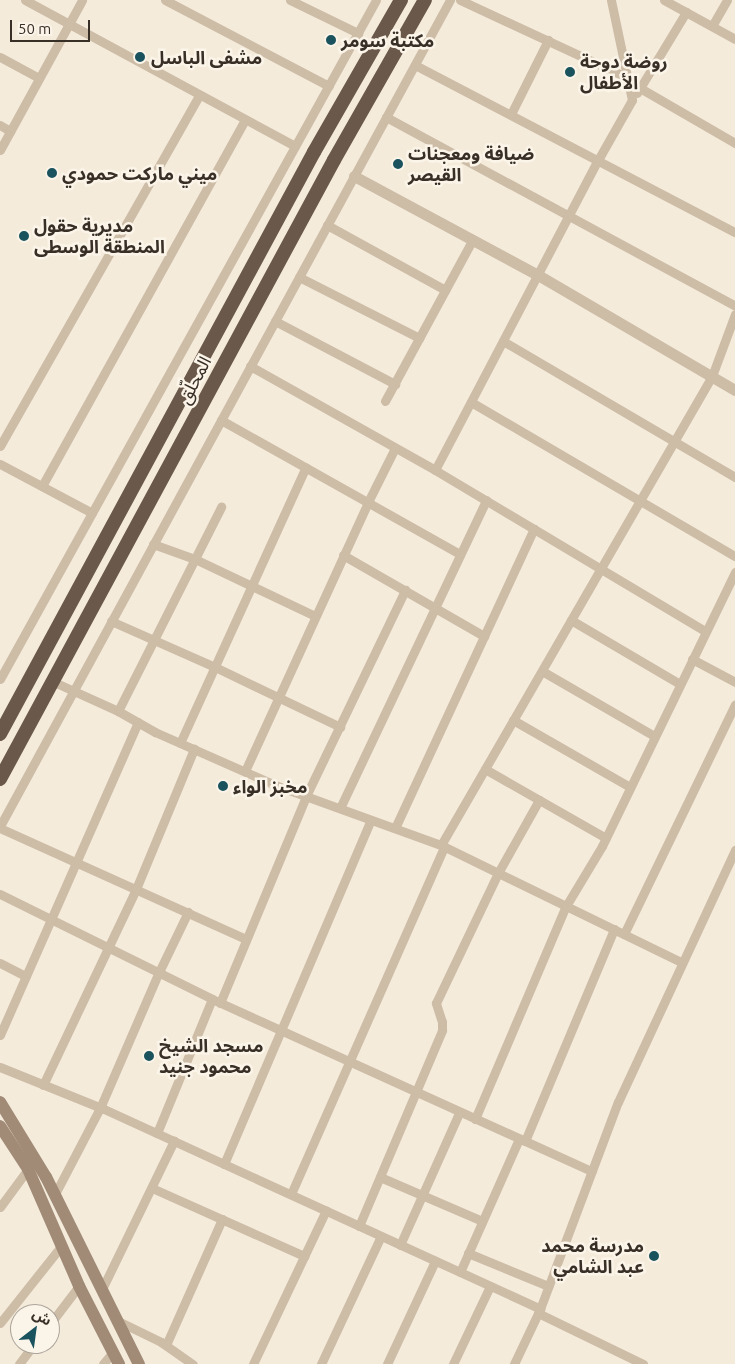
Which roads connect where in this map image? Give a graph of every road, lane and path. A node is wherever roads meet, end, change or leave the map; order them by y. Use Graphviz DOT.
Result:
graph roads {
  1 [pos="25,0"];
  2 [pos="82,0"];
  3 [pos="165,0"];
  4 [pos="376,0"];
  5 [pos="401,0"];
  6 [pos="425,0"];
  7 [pos="450,0"];
  8 [pos="460,0"];
  9 [pos="611,0"];
  10 [pos="664,0"];
  11 [pos="727,0"];
  12 [pos="296,1"];
  13 [pos="686,12"];
  14 [pos="69,24"];
  15 [pos="712,26"];
  16 [pos="358,33"];
  17 [pos="735,39"];
  18 [pos="548,40"];
  19 [pos="0,57"];
  20 [pos="415,65"];
  21 [pos="39,78"];
  22 [pos="628,78"];
  23 [pos="328,86"];
  24 [pos="640,88"];
  25 [pos="199,95"];
  26 [pos="632,100"];
  27 [pos="511,114"];
  28 [pos="386,117"];
  29 [pos="245,120"];
  30 [pos="0,126"];
  31 [pos="10,131"];
  32 [pos="735,143"];
  33 [pos="295,146"];
  34 [pos="0,150"];
  35 [pos="598,160"];
  36 [pos="354,176"];
  37 [pos="569,215"];
  38 [pos="327,225"];
  39 [pos="735,232"];
  40 [pos="472,239"];
  41 [pos="538,275"];
  42 [pos="299,277"];
  43 [pos="445,290"];
  44 [pos="735,306"];
  45 [pos="735,314"];
  46 [pos="275,321"];
  47 [pos="419,338"];
  48 [pos="503,342"];
  49 [pos="250,366"];
  50 [pos="712,376"];
  51 [pos="395,384"];
  52 [pos="735,390"];
  53 [pos="385,401"];
  54 [pos="471,402"];
  55 [pos="221,420"];
  56 [pos="674,442"];
  57 [pos="0,446"];
  58 [pos="395,448"];
  59 [pos="0,464"];
  60 [pos="306,467"];
  61 [pos="435,470"];
  62 [pos="735,477"];
  63 [pos="42,486"];
  64 [pos="486,500"];
  65 [pos="640,500"];
  66 [pos="368,502"];
  67 [pos="221,507"];
  68 [pos="92,513"];
  69 [pos="534,529"];
  70 [pos="153,544"];
  71 [pos="460,554"];
  72 [pos="343,555"];
  73 [pos="735,556"];
  74 [pos="195,559"];
  75 [pos="600,568"];
  76 [pos="735,572"];
  77 [pos="252,587"];
  78 [pos="405,590"];
  79 [pos="435,608"];
  80 [pos="316,616"];
  81 [pos="571,620"];
  82 [pos="111,621"];
  83 [pos="705,632"];
  84 [pos="484,636"];
  85 [pos="154,639"];
  86 [pos="692,659"];
  87 [pos="3,665"];
  88 [pos="215,667"];
  89 [pos="542,671"];
  90 [pos="0,680"];
  91 [pos="54,682"];
  92 [pos="735,682"];
  93 [pos="680,684"];
  94 [pos="73,692"];
  95 [pos="278,698"];
  96 [pos="735,704"];
  97 [pos="118,712"];
  98 [pos="513,720"];
  99 [pos="138,722"];
  100 [pos="340,727"];
  101 [pos="0,734"];
  102 [pos="654,736"];
  103 [pos="180,743"];
  104 [pos="194,749"];
  105 [pos="485,769"];
  106 [pos="245,772"];
  107 [pos="0,779"];
  108 [pos="630,787"];
  109 [pos="306,796"];
  110 [pos="539,800"];
  111 [pos="340,808"];
  112 [pos="371,820"];
  113 [pos="0,827"];
  114 [pos="395,828"];
  115 [pos="606,838"];
  116 [pos="443,846"];
  117 [pos="735,850"];
  118 [pos="77,863"];
  119 [pos="498,873"];
  120 [pos="136,889"];
  121 [pos="0,894"];
  122 [pos="566,906"];
  123 [pos="188,912"];
  124 [pos="50,920"];
  125 [pos="614,929"];
  126 [pos="624,934"];
  127 [pos="246,939"];
  128 [pos="108,948"];
  129 [pos="681,962"];
  130 [pos="0,963"];
  131 [pos="158,974"];
  132 [pos="26,976"];
  133 [pos="216,1001"];
  134 [pos="280,1030"];
  135 [pos="0,1035"];
  136 [pos="348,1062"];
  137 [pos="0,1067"];
  138 [pos="43,1085"];
  139 [pos="416,1093"];
  140 [pos="0,1102"];
  141 [pos="100,1108"];
  142 [pos="459,1113"];
  143 [pos="475,1119"];
  144 [pos="0,1126"];
  145 [pos="157,1133"];
  146 [pos="522,1140"];
  147 [pos="174,1141"];
  148 [pos="224,1164"];
  149 [pos="28,1169"];
  150 [pos="592,1171"];
  151 [pos="380,1177"];
  152 [pos="152,1188"];
  153 [pos="55,1194"];
  154 [pos="291,1194"];
  155 [pos="423,1194"];
  156 [pos="0,1207"];
  157 [pos="326,1210"];
  158 [pos="222,1219"];
  159 [pos="482,1221"];
  160 [pos="359,1226"];
  161 [pos="381,1236"];
  162 [pos="62,1245"];
  163 [pos="400,1245"];
  164 [pos="468,1253"];
  165 [pos="304,1256"];
  166 [pos="435,1261"];
  167 [pos="460,1272"];
  168 [pos="79,1286"];
  169 [pos="490,1286"];
  170 [pos="548,1286"];
  171 [pos="102,1289"];
  172 [pos="60,1311"];
  173 [pos="539,1311"];
  174 [pos="118,1321"];
  175 [pos="0,1323"];
  176 [pos="166,1345"];
  177 [pos="113,1352"];
  178 [pos="103,1364"];
  179 [pos="119,1364"];
  180 [pos="139,1364"];
  181 [pos="193,1364"];
  182 [pos="254,1364"];
  183 [pos="321,1364"];
  184 [pos="386,1364"];
  185 [pos="452,1364"];
  186 [pos="514,1364"];
  187 [pos="643,1364"];
  1 -- 14 [label="street"];
  2 -- 14 [label="street"];
  3 -- 23 [label="street"];
  4 -- 16 [label="street"];
  5 -- 101 [label="highway, المحلّق"];
  6 -- 91 [label="highway, المحلّق"];
  7 -- 20 [label="street"];
  8 -- 18 [label="street"];
  9 -- 22 [label="street"];
  10 -- 13 [label="street"];
  11 -- 15 [label="street"];
  12 -- 16 [label="street"];
  13 -- 15 [label="street"];
  13 -- 24 [label="street"];
  14 -- 21 [label="street"];
  14 -- 25 [label="street"];
  15 -- 17 [label="street"];
  16 -- 23 [label="street"];
  18 -- 22 [label="street"];
  18 -- 27 [label="street"];
  19 -- 21 [label="street"];
  20 -- 27 [label="street"];
  20 -- 28 [label="street"];
  21 -- 31 [label="street"];
  22 -- 26 [label="street"];
  23 -- 33 [label="street"];
  24 -- 26 [label="street"];
  24 -- 32 [label="street"];
  25 -- 29 [label="street"];
  25 -- 57 [label="street"];
  26 -- 35 [label="street"];
  27 -- 35 [label="street"];
  28 -- 36 [label="street"];
  28 -- 37 [label="street"];
  29 -- 33 [label="street"];
  29 -- 63 [label="street"];
  30 -- 31 [label="street"];
  31 -- 34 [label="street"];
  33 -- 68 [label="street"];
  35 -- 37 [label="street"];
  35 -- 39 [label="street"];
  36 -- 38 [label="street"];
  36 -- 40 [label="street"];
  37 -- 41 [label="street"];
  37 -- 44 [label="street"];
  38 -- 42 [label="street"];
  38 -- 43 [label="street"];
  40 -- 41 [label="street"];
  40 -- 43 [label="street"];
  41 -- 48 [label="street"];
  41 -- 50 [label="street"];
  42 -- 46 [label="street"];
  42 -- 47 [label="street"];
  43 -- 47 [label="street"];
  45 -- 50 [label="street"];
  46 -- 49 [label="street"];
  46 -- 51 [label="street"];
  47 -- 51 [label="street"];
  48 -- 54 [label="street"];
  48 -- 56 [label="street"];
  49 -- 55 [label="street"];
  49 -- 58 [label="street"];
  50 -- 52 [label="street"];
  50 -- 56 [label="street"];
  51 -- 53 [label="street"];
  54 -- 61 [label="street"];
  54 -- 65 [label="street"];
  55 -- 60 [label="street"];
  55 -- 70 [label="street"];
  56 -- 62 [label="street"];
  56 -- 65 [label="street"];
  58 -- 61 [label="street"];
  58 -- 66 [label="street"];
  59 -- 63 [label="street"];
  60 -- 66 [label="street"];
  60 -- 77 [label="street"];
  61 -- 64 [label="street"];
  63 -- 68 [label="street"];
  64 -- 69 [label="street"];
  64 -- 71 [label="street"];
  65 -- 73 [label="street"];
  65 -- 75 [label="street"];
  66 -- 71 [label="street"];
  66 -- 72 [label="street"];
  67 -- 74 [label="street"];
  68 -- 87 [label="street"];
  69 -- 75 [label="street"];
  69 -- 84 [label="street"];
  70 -- 74 [label="street"];
  70 -- 82 [label="street"];
  71 -- 79 [label="street"];
  72 -- 78 [label="street"];
  72 -- 80 [label="street"];
  74 -- 77 [label="street"];
  74 -- 85 [label="street"];
  75 -- 81 [label="street"];
  75 -- 83 [label="street"];
  76 -- 83 [label="street"];
  77 -- 80 [label="street"];
  77 -- 88 [label="street"];
  78 -- 79 [label="street"];
  78 -- 100 [label="street"];
  79 -- 84 [label="street"];
  79 -- 111 [label="street"];
  80 -- 95 [label="street"];
  81 -- 89 [label="street"];
  81 -- 93 [label="street"];
  82 -- 85 [label="street"];
  82 -- 94 [label="street"];
  83 -- 86 [label="street"];
  84 -- 114 [label="street"];
  85 -- 88 [label="street"];
  85 -- 97 [label="street"];
  86 -- 92 [label="street"];
  86 -- 93 [label="street"];
  87 -- 90 [label="street"];
  88 -- 95 [label="street"];
  88 -- 103 [label="street"];
  89 -- 98 [label="street"];
  89 -- 102 [label="street"];
  91 -- 94 [label="street"];
  91 -- 107 [label="highway, المحلّق"];
  93 -- 102 [label="street"];
  94 -- 97 [label="street"];
  94 -- 113 [label="street"];
  95 -- 100 [label="street"];
  95 -- 106 [label="street"];
  96 -- 126 [label="street"];
  97 -- 99 [label="street"];
  98 -- 105 [label="street"];
  98 -- 108 [label="street"];
  99 -- 103 [label="street"];
  99 -- 118 [label="street"];
  100 -- 109 [label="street"];
  102 -- 108 [label="street"];
  103 -- 104 [label="street"];
  104 -- 106 [label="street"];
  104 -- 120 [label="street"];
  105 -- 110 [label="street"];
  105 -- 116 [label="street"];
  106 -- 109 [label="street"];
  108 -- 115 [label="street"];
  109 -- 111 [label="street"];
  109 -- 127 [label="street"];
  110 -- 115 [label="street"];
  110 -- 119 [label="street"];
  111 -- 112 [label="street"];
  112 -- 114 [label="street"];
  112 -- 134 [label="street"];
  113 -- 118 [label="street"];
  114 -- 116 [label="street"];
  115 -- 122 [label="street"];
  116 -- 119 [label="street"];
  116 -- 136 [label="street"];
  117 -- 129 [label="street"];
  118 -- 120 [label="street"];
  118 -- 124 [label="street"];
  119 -- 122 [label="street"];
  119 -- 139 [label="street"];
  120 -- 123 [label="street"];
  120 -- 128 [label="street"];
  121 -- 124 [label="street"];
  122 -- 125 [label="street"];
  122 -- 143 [label="street"];
  123 -- 127 [label="street"];
  123 -- 131 [label="street"];
  124 -- 128 [label="street"];
  124 -- 132 [label="street"];
  125 -- 126 [label="street"];
  125 -- 146 [label="street"];
  126 -- 129 [label="street"];
  127 -- 133 [label="street"];
  128 -- 131 [label="street"];
  128 -- 138 [label="street"];
  129 -- 150 [label="street"];
  130 -- 132 [label="street"];
  131 -- 133 [label="street"];
  131 -- 141 [label="street"];
  132 -- 135 [label="street"];
  133 -- 134 [label="street"];
  133 -- 145 [label="street"];
  134 -- 136 [label="street"];
  134 -- 148 [label="street"];
  136 -- 139 [label="street"];
  136 -- 154 [label="street"];
  137 -- 138 [label="street"];
  138 -- 141 [label="street"];
  139 -- 142 [label="street"];
  139 -- 151 [label="street"];
  140 -- 153 [label="main road"];
  141 -- 145 [label="street"];
  141 -- 153 [label="street"];
  142 -- 143 [label="street"];
  142 -- 155 [label="street"];
  143 -- 146 [label="street"];
  144 -- 149 [label="main road"];
  145 -- 147 [label="street"];
  146 -- 150 [label="street"];
  146 -- 159 [label="street"];
  147 -- 148 [label="street"];
  147 -- 152 [label="street"];
  148 -- 154 [label="street"];
  149 -- 156 [label="street"];
  149 -- 162 [label="main road"];
  150 -- 170 [label="street"];
  151 -- 155 [label="street"];
  151 -- 160 [label="street"];
  152 -- 158 [label="street"];
  152 -- 171 [label="street"];
  153 -- 171 [label="main road"];
  154 -- 157 [label="street"];
  155 -- 159 [label="street"];
  155 -- 163 [label="street"];
  157 -- 160 [label="street"];
  157 -- 165 [label="street"];
  158 -- 165 [label="street"];
  158 -- 176 [label="street"];
  159 -- 164 [label="street"];
  160 -- 161 [label="street"];
  161 -- 163 [label="street"];
  161 -- 183 [label="street"];
  162 -- 168 [label="main road"];
  162 -- 175 [label="street"];
  163 -- 166 [label="street"];
  164 -- 167 [label="street"];
  164 -- 170 [label="street"];
  165 -- 182 [label="street"];
  166 -- 167 [label="street"];
  166 -- 184 [label="street"];
  167 -- 169 [label="street"];
  168 -- 172 [label="street"];
  168 -- 177 [label="main road"];
  169 -- 173 [label="street"];
  169 -- 185 [label="street"];
  170 -- 173 [label="street"];
  171 -- 174 [label="main road"];
  173 -- 186 [label="street"];
  173 -- 187 [label="street"];
  174 -- 176 [label="street"];
  174 -- 180 [label="main road"];
  176 -- 181 [label="street"];
  177 -- 178 [label="street"];
  177 -- 179 [label="main road"];
}
